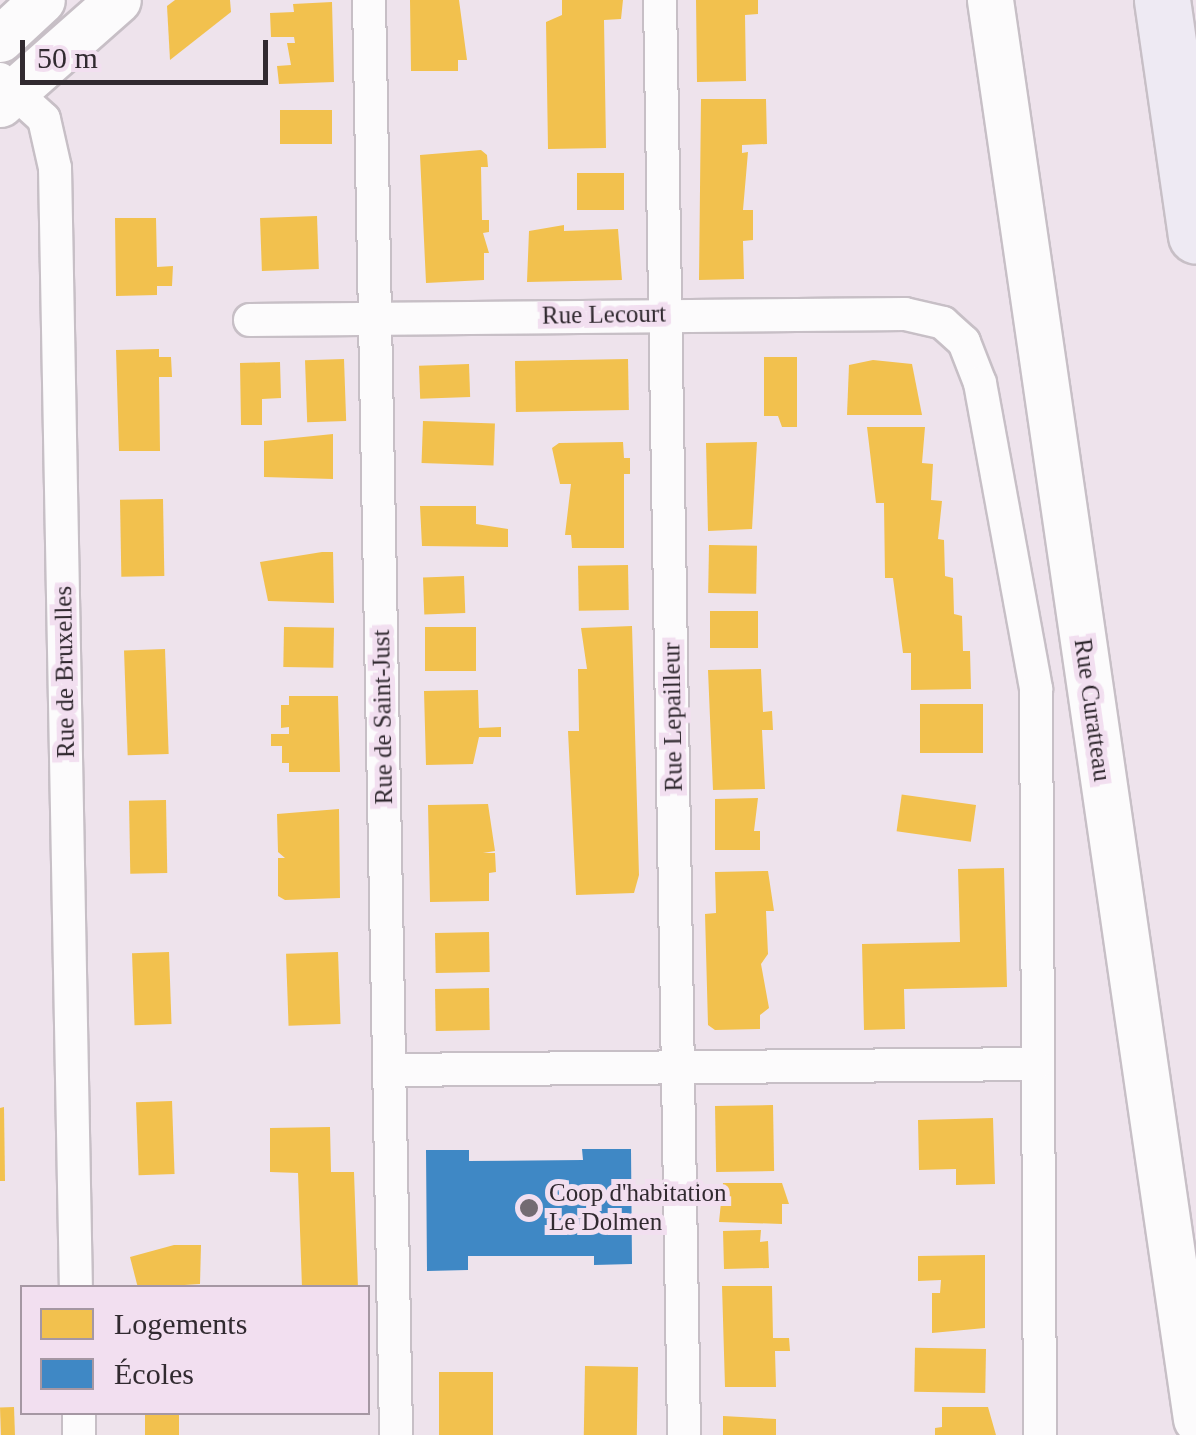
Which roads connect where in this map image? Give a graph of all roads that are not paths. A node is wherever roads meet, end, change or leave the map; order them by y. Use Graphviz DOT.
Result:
graph roads {
  1 [pos="42,0"];
  2 [pos="118,0"];
  3 [pos="369,0"];
  4 [pos="660,0"];
  5 [pos="990,0"];
  6 [pos="1162,0"];
  7 [pos="1192,0"];
  8 [pos="1196,32"];
  9 [pos="0,39"];
  10 [pos="5,91"];
  11 [pos="1196,236"];
  12 [pos="666,314"];
  13 [pos="376,318"];
  14 [pos="250,320"];
  15 [pos="954,330"];
  16 [pos="1036,1064"];
  17 [pos="678,1068"];
  18 [pos="389,1070"];
  19 [pos="76,1285"];
  20 [pos="1196,1419"];
  21 [pos="396,1435"];
  22 [pos="684,1435"];
  23 [pos="1040,1435"];
  1 -- 9 [label="main road"];
  2 -- 10 [label="main road"];
  3 -- 13 [label="street, Rue de Saint-Just"];
  4 -- 12 [label="street, Rue Lepailleur"];
  5 -- 20 [label="main road, Rue Curatteau"];
  6 -- 11 [label="highway"];
  7 -- 8 [label="highway"];
  10 -- 19 [label="street, Rue de Bruxelles"];
  12 -- 13 [label="street, Rue Lecourt"];
  12 -- 15 [label="street, Rue Lecourt"];
  12 -- 17 [label="street, Rue Lepailleur"];
  13 -- 14 [label="street, Rue Lecourt"];
  13 -- 18 [label="street, Rue de Saint-Just"];
  15 -- 16 [label="street, Rue Curatteau"];
  16 -- 17 [label="street"];
  16 -- 23 [label="street, Rue Curatteau"];
  17 -- 18 [label="street"];
  17 -- 22 [label="street, Rue Lepailleur"];
  18 -- 21 [label="street, Rue de Saint-Just"];
}
